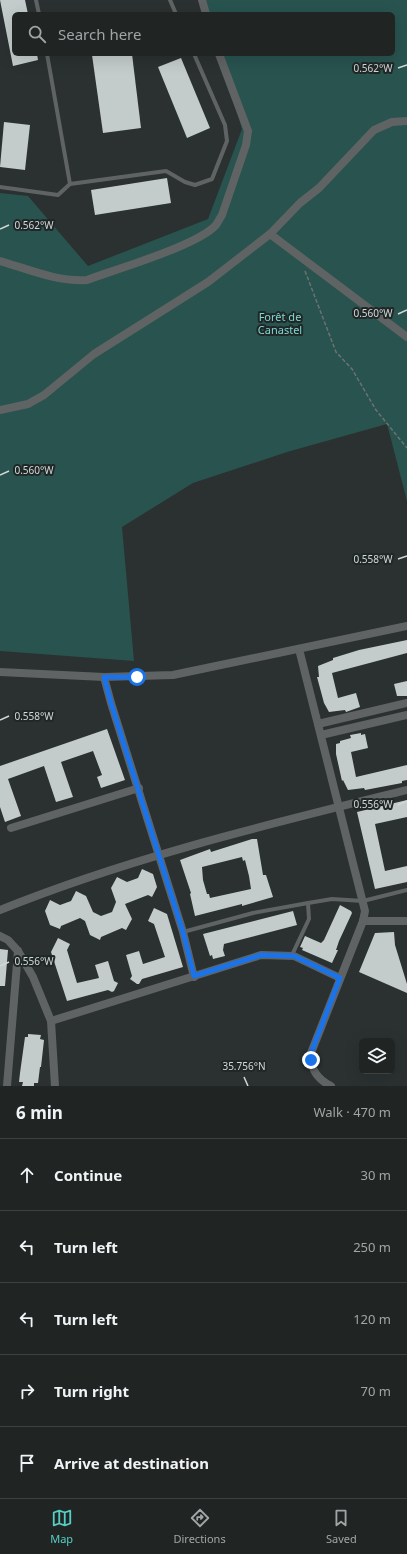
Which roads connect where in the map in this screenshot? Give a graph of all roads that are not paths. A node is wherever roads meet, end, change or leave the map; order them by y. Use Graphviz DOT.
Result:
graph roads {
  1 [pos="36,0"];
  2 [pos="170,0"];
  3 [pos="202,0"];
  4 [pos="39,12"];
  5 [pos="175,12"];
  6 [pos="205,12"];
  7 [pos="48,56"];
  8 [pos="195,56"];
  9 [pos="220,56"];
  10 [pos="407,121"];
  11 [pos="70,184"];
  12 [pos="0,187"];
  13 [pos="270,234"];
  14 [pos="0,261"];
  15 [pos="407,337"];
  16 [pos="0,410"];
  17 [pos="407,626"];
  18 [pos="299,649"];
  19 [pos="0,672"];
  20 [pos="104,677"];
  21 [pos="407,703"];
  22 [pos="364,713"];
  23 [pos="407,715"];
  24 [pos="318,724"];
  25 [pos="367,724"];
  26 [pos="320,735"];
  27 [pos="138,788"];
  28 [pos="407,790"];
  29 [pos="338,807"];
  30 [pos="11,828"];
  31 [pos="158,854"];
  32 [pos="407,890"];
  33 [pos="363,901"];
  34 [pos="308,903"];
  35 [pos="0,910"];
  36 [pos="364,921"];
  37 [pos="407,921"];
  38 [pos="183,932"];
  39 [pos="0,936"];
  40 [pos="18,951"];
  41 [pos="292,956"];
  42 [pos="194,976"];
  43 [pos="340,978"];
  44 [pos="51,1022"];
  45 [pos="7,1086"];
  46 [pos="55,1086"];
  47 [pos="331,1086"];
  1 -- 4 [label="lane"];
  2 -- 5 [label="lane"];
  3 -- 6 [label="street"];
  7 -- 11 [label="lane"];
  8 -- 11 [label="lane"];
  9 -- 14 [label="street"];
  10 -- 13 [label="street"];
  11 -- 12 [label="lane"];
  13 -- 15 [label="street"];
  13 -- 16 [label="street"];
  17 -- 18 [label="street"];
  18 -- 20 [label="street"];
  18 -- 24 [label="street"];
  19 -- 20 [label="street"];
  20 -- 27 [label="street"];
  21 -- 22 [label="street"];
  22 -- 24 [label="street"];
  22 -- 25 [label="street"];
  23 -- 25 [label="street"];
  24 -- 26 [label="street"];
  25 -- 26 [label="street"];
  26 -- 29 [label="street"];
  27 -- 30 [label="street"];
  27 -- 31 [label="street"];
  28 -- 29 [label="street"];
  29 -- 31 [label="street"];
  29 -- 33 [label="street"];
  31 -- 35 [label="street"];
  31 -- 38 [label="street"];
  32 -- 33 [label="lane"];
  33 -- 34 [label="lane"];
  33 -- 36 [label="street"];
  34 -- 38 [label="lane"];
  34 -- 41 [label="lane"];
  36 -- 37 [label="street"];
  36 -- 43 [label="street"];
  38 -- 42 [label="street"];
  39 -- 40 [label="street"];
  40 -- 44 [label="street"];
  40 -- 45 [label="street"];
  41 -- 42 [label="street"];
  41 -- 43 [label="street"];
  42 -- 44 [label="street"];
  43 -- 47 [label="street"];
  44 -- 46 [label="street"];
}
